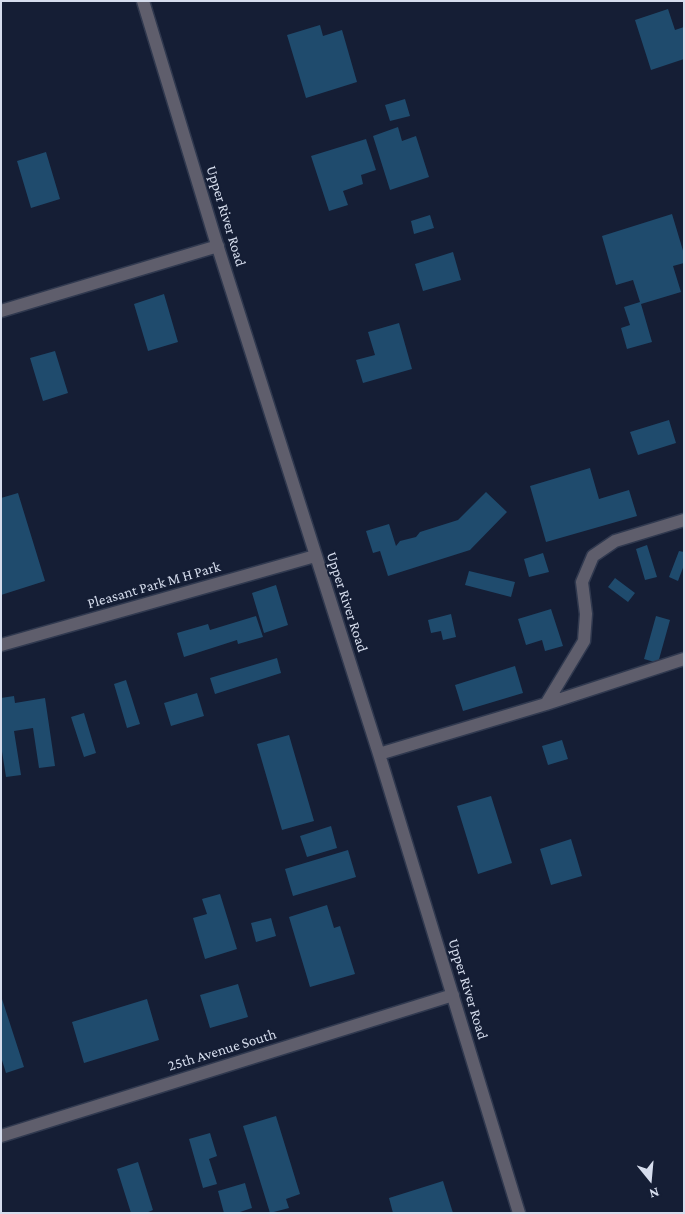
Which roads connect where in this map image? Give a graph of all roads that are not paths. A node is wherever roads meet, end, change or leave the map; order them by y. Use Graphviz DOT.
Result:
graph roads {
  1 [pos="143,1"];
  2 [pos="218,246"];
  3 [pos="1,311"];
  4 [pos="684,520"];
  5 [pos="315,556"];
  6 [pos="1,645"];
  7 [pos="684,659"];
  8 [pos="546,704"];
  9 [pos="379,754"];
  10 [pos="453,995"];
  11 [pos="1,1136"];
  12 [pos="520,1213"];
  1 -- 2 [label="street, Upper River Road"];
  2 -- 3 [label="street"];
  2 -- 5 [label="street, Upper River Road"];
  4 -- 8 [label="street"];
  5 -- 6 [label="street, Pleasant Park M H Park"];
  5 -- 9 [label="street, Upper River Road"];
  7 -- 8 [label="street"];
  8 -- 9 [label="street"];
  9 -- 10 [label="street, Upper River Road"];
  10 -- 11 [label="street, 25th Avenue South"];
  10 -- 12 [label="street, Upper River Road"];
}
